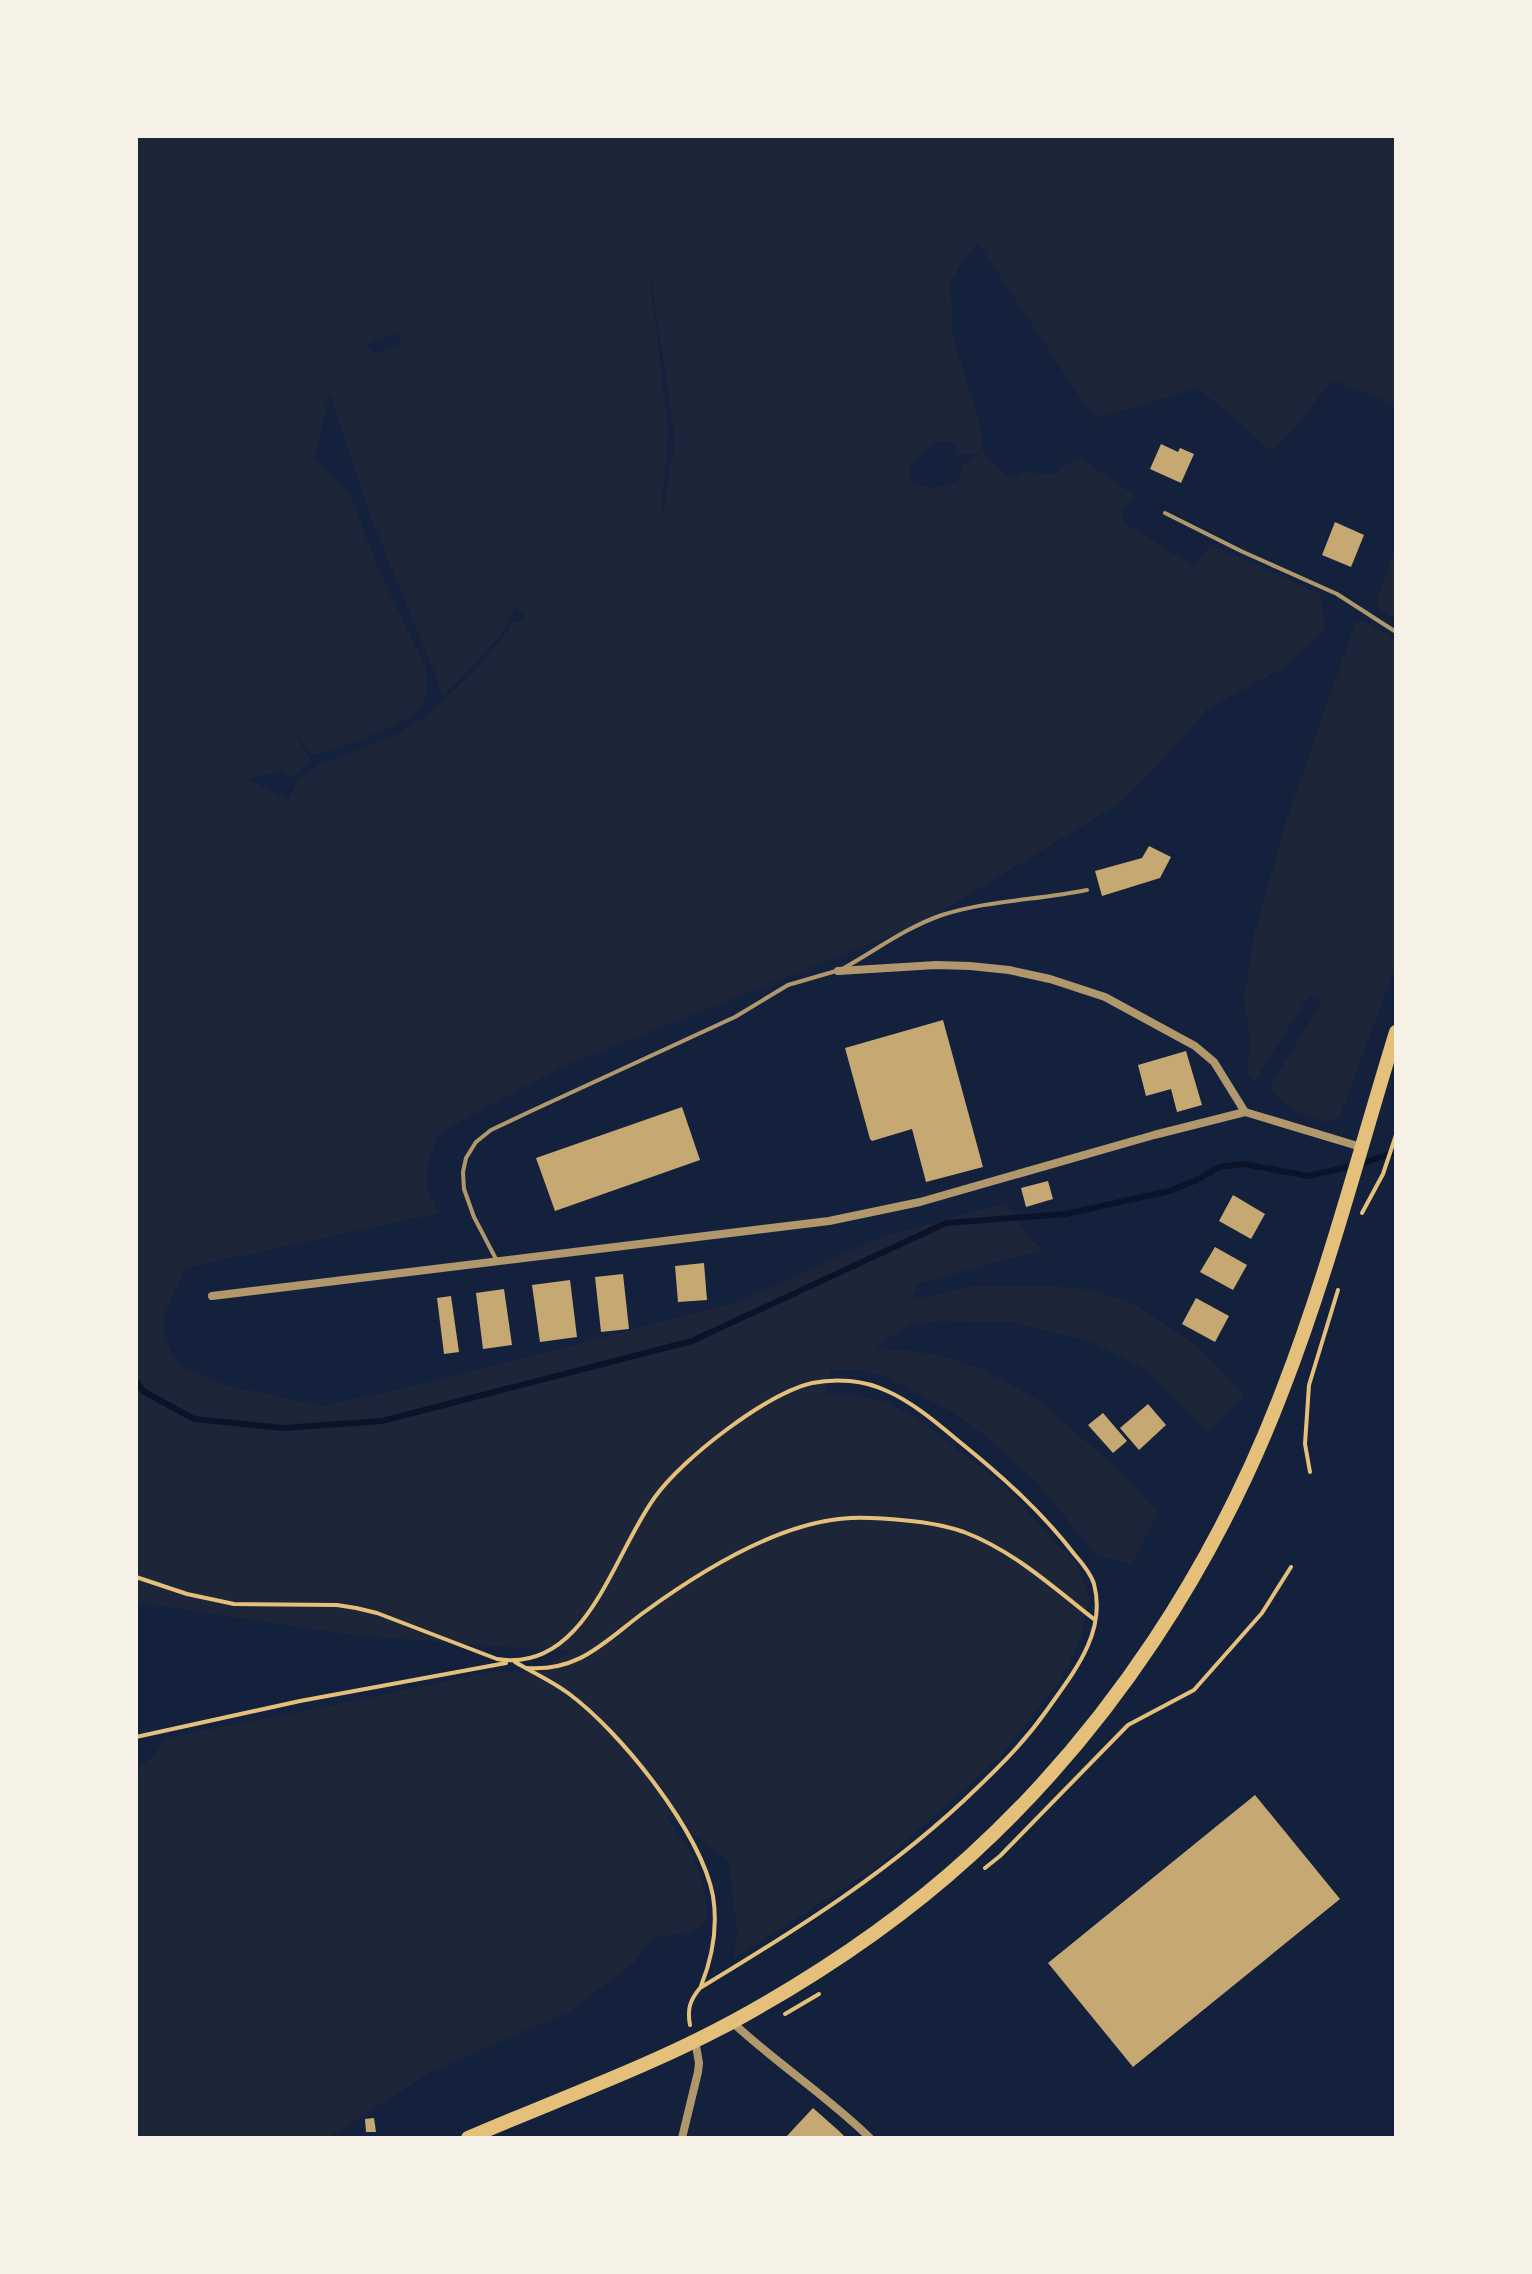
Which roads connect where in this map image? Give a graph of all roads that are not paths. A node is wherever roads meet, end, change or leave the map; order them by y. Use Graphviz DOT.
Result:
graph roads {
  1 [pos="1165,513"];
  2 [pos="1396,632"];
  3 [pos="1087,890"];
  4 [pos="838,971"];
  5 [pos="1396,1032"];
  6 [pos="1245,1112"];
  7 [pos="1360,1149"];
  8 [pos="497,1261"];
  9 [pos="212,1296"];
  10 [pos="732,2022"];
  11 [pos="695,2040"];
  12 [pos="468,2138"];
  13 [pos="682,2138"];
  14 [pos="870,2138"];
  1 -- 2 [label="lane"];
  3 -- 4 [label="lane"];
  4 -- 6 [label="street"];
  4 -- 8 [label="lane"];
  5 -- 7 [label="main road"];
  6 -- 7 [label="street"];
  6 -- 8 [label="street"];
  7 -- 10 [label="main road"];
  8 -- 9 [label="street"];
  10 -- 11 [label="main road"];
  10 -- 14 [label="street"];
  11 -- 12 [label="main road"];
  11 -- 13 [label="street"];
}
